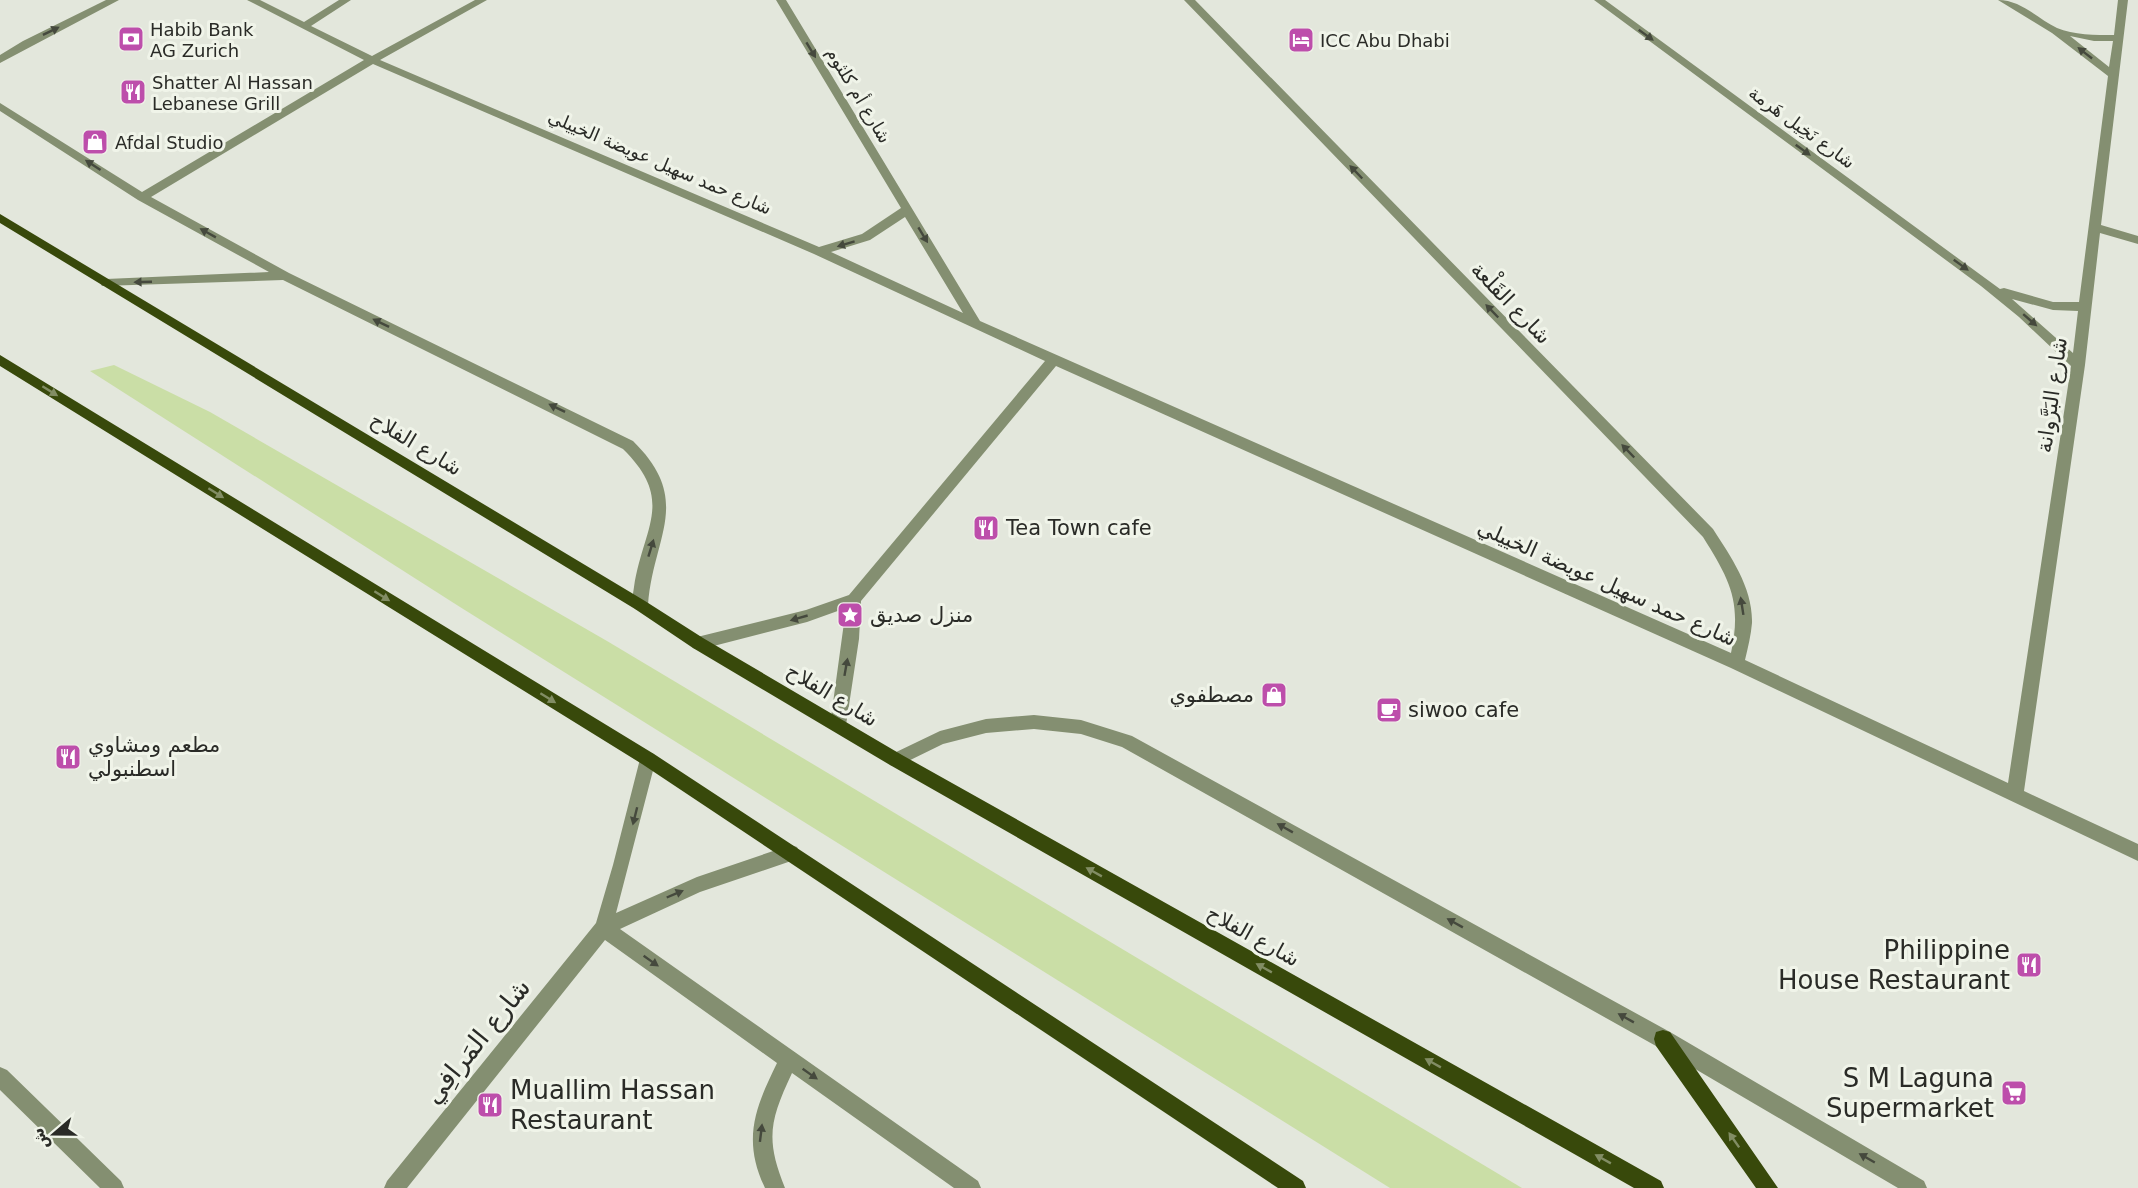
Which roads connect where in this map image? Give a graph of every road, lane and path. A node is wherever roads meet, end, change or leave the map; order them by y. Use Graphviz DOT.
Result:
graph roads {
  1 [pos="114,0"];
  2 [pos="252,0"];
  3 [pos="346,0"];
  4 [pos="482,0"];
  5 [pos="781,0"];
  6 [pos="1190,0"];
  7 [pos="1599,0"];
  8 [pos="2003,0"];
  9 [pos="2123,0"];
  10 [pos="304,26"];
  11 [pos="2056,31"];
  12 [pos="2118,38"];
  13 [pos="0,60"];
  14 [pos="372,60"];
  15 [pos="2113,75"];
  16 [pos="0,106"];
  17 [pos="142,197"];
  18 [pos="907,209"];
  19 [pos="0,218"];
  20 [pos="2095,227"];
  21 [pos="2138,240"];
  22 [pos="818,251"];
  23 [pos="285,276"];
  24 [pos="106,283"];
  25 [pos="1985,283"];
  26 [pos="2085,307"];
  27 [pos="976,324"];
  28 [pos="0,360"];
  29 [pos="1054,360"];
  30 [pos="2078,365"];
  31 [pos="854,598"];
  32 [pos="640,605"];
  33 [pos="698,643"];
  34 [pos="1737,663"];
  35 [pos="838,725"];
  36 [pos="648,759"];
  37 [pos="896,760"];
  38 [pos="2015,795"];
  39 [pos="791,853"];
  40 [pos="2138,853"];
  41 [pos="603,928"];
  42 [pos="1663,1039"];
  43 [pos="789,1059"];
  44 [pos="0,1077"];
  45 [pos="114,1188"];
  46 [pos="394,1188"];
  47 [pos="775,1188"];
  48 [pos="970,1188"];
  49 [pos="1296,1188"];
  50 [pos="1654,1188"];
  51 [pos="1768,1188"];
  52 [pos="1917,1188"];
  13 -- 1 [label="street, one-way"];
  2 -- 10 [label="street, شارع حمد سهيل عويضة الخييلي"];
  3 -- 10 [label="street"];
  4 -- 14 [label="street"];
  5 -- 18 [label="street, شارع أم كلثوم, one-way"];
  34 -- 6 [label="street, شارع القَلْعة, one-way"];
  7 -- 25 [label="street, شارع نَخِيل هَرمة, one-way"];
  8 -- 11 [label="street"];
  9 -- 12 [label="street, شارع البَرَّوانة"];
  10 -- 14 [label="street, شارع حمد سهيل عويضة الخييلي"];
  11 -- 12 [label="street"];
  15 -- 11 [label="street, one-way"];
  12 -- 15 [label="street, شارع البَرَّوانة"];
  14 -- 17 [label="street"];
  14 -- 22 [label="street, شارع حمد سهيل عويضة الخييلي"];
  15 -- 20 [label="street, شارع البَرَّوانة"];
  17 -- 16 [label="street, one-way"];
  23 -- 17 [label="street, one-way"];
  18 -- 22 [label="street, one-way"];
  18 -- 27 [label="street, شارع أم كلثوم, one-way"];
  19 -- 24 [label="main road, شارع الفلاح"];
  20 -- 21 [label="street"];
  20 -- 26 [label="street, شارع البَرَّوانة"];
  22 -- 27 [label="street, شارع حمد سهيل عويضة الخييلي"];
  23 -- 24 [label="street, one-way"];
  32 -- 23 [label="street, one-way"];
  24 -- 32 [label="main road, شارع الفلاح"];
  25 -- 26 [label="street, شارع نَخِيل هَرمة"];
  25 -- 30 [label="street, شارع نَخِيل هَرمة, one-way"];
  26 -- 30 [label="street, شارع البَرَّوانة"];
  27 -- 29 [label="street, شارع حمد سهيل عويضة الخييلي"];
  28 -- 36 [label="main road, one-way"];
  29 -- 31 [label="street"];
  29 -- 34 [label="street, شارع حمد سهيل عويضة الخييلي"];
  30 -- 38 [label="street, شارع البَرَّوانة"];
  31 -- 33 [label="street, one-way"];
  35 -- 31 [label="street, one-way"];
  32 -- 33 [label="main road, شارع الفلاح"];
  33 -- 35 [label="main road, شارع الفلاح"];
  34 -- 38 [label="street, شارع حمد سهيل عويضة الخييلي"];
  35 -- 37 [label="main road, شارع الفلاح"];
  36 -- 39 [label="main road"];
  36 -- 41 [label="street, شارع المَرافِي, one-way"];
  42 -- 37 [label="street, one-way"];
  50 -- 37 [label="main road, شارع الفلاح, one-way"];
  38 -- 40 [label="street, شارع حمد سهيل عويضة الخييلي"];
  41 -- 39 [label="street, شارع المَرافِي, one-way"];
  39 -- 49 [label="main road"];
  41 -- 43 [label="street, one-way"];
  41 -- 46 [label="street, شارع المَرافِي"];
  51 -- 42 [label="main road, one-way"];
  52 -- 42 [label="street, one-way"];
  47 -- 43 [label="street, one-way"];
  43 -- 48 [label="street, one-way"];
  44 -- 45 [label="street"];
}
